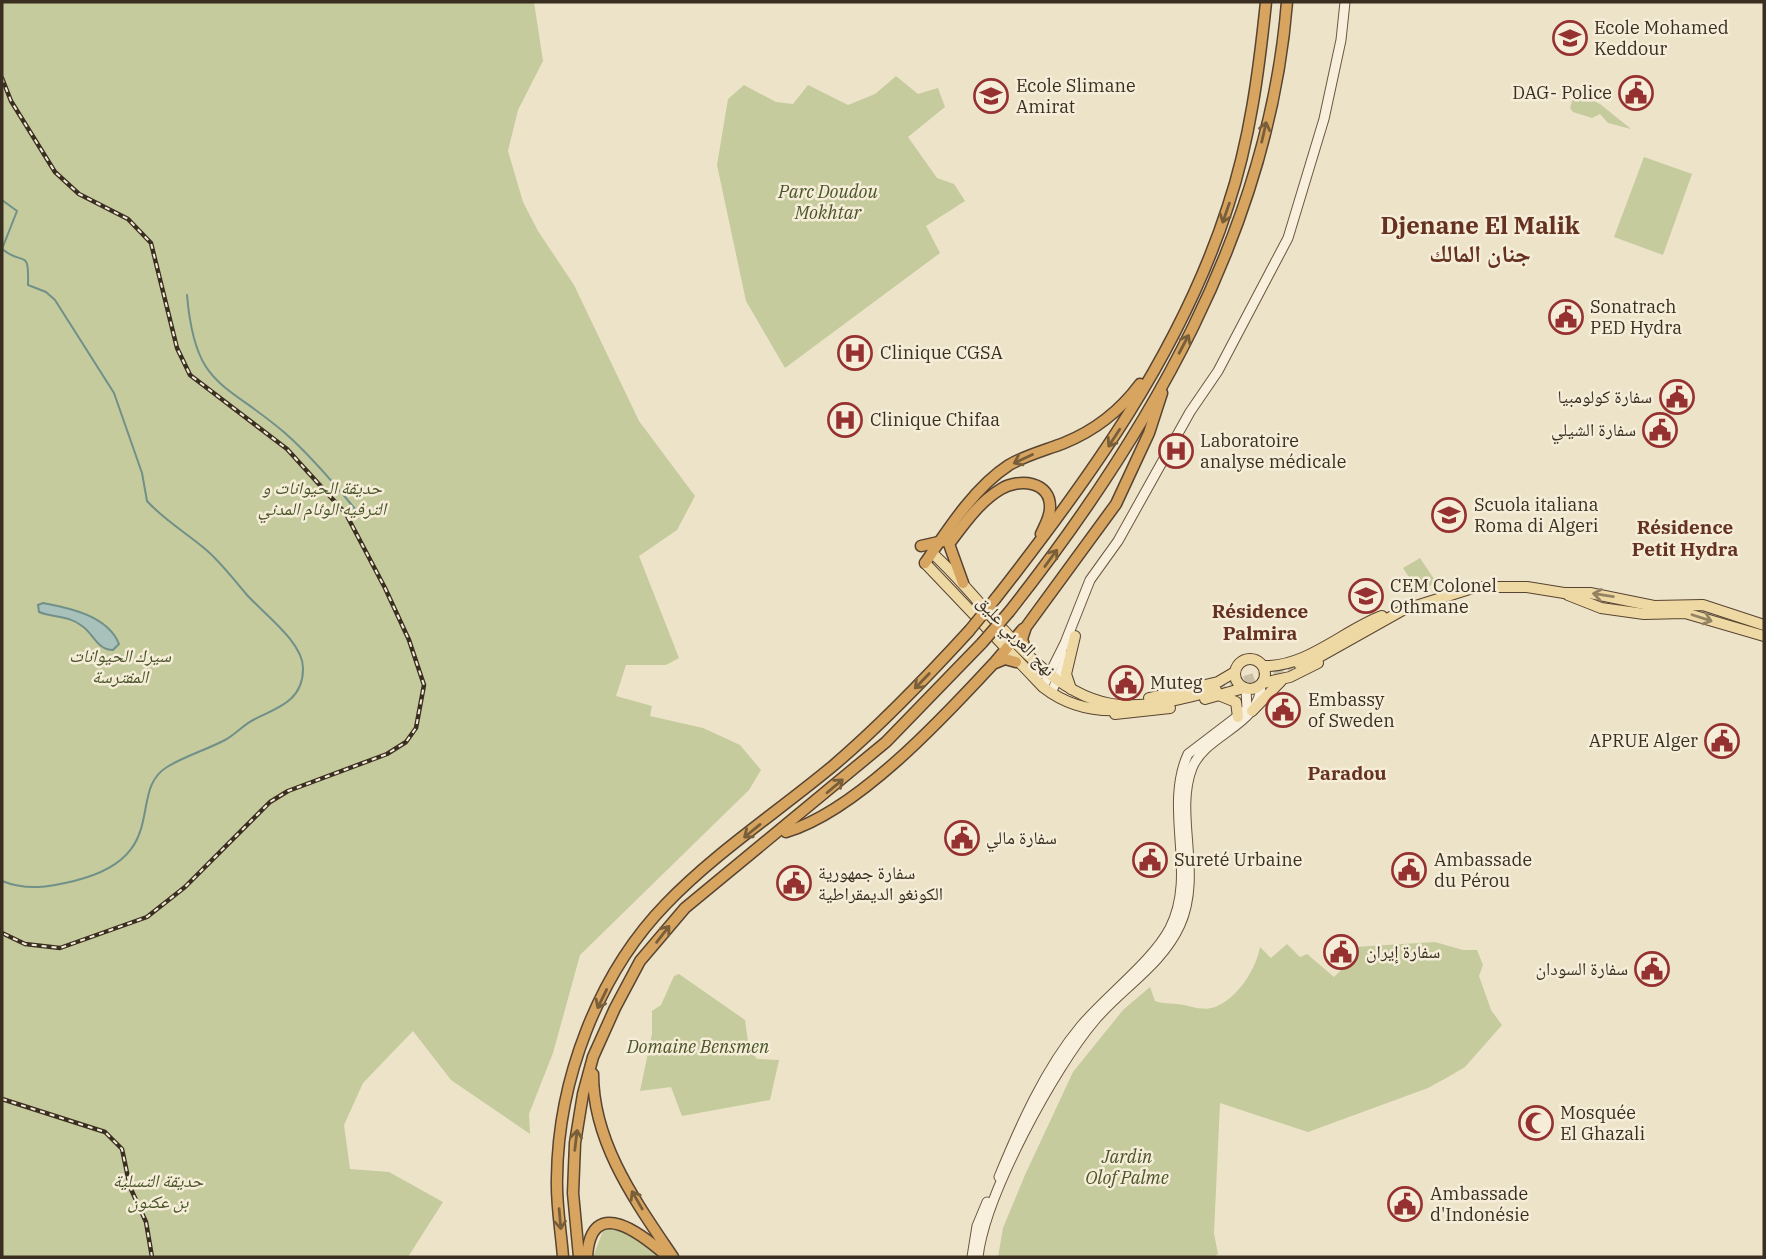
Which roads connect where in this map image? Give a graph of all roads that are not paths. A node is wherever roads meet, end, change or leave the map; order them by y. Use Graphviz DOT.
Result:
graph roads {
  1 [pos="1266,2"];
  2 [pos="1287,2"];
  3 [pos="1345,2"];
  4 [pos="1156,366"];
  5 [pos="1171,368"];
  6 [pos="946,543"];
  7 [pos="921,545"];
  8 [pos="1035,548"];
  9 [pos="931,560"];
  10 [pos="1097,571"];
  11 [pos="963,583"];
  12 [pos="1564,593"];
  13 [pos="1634,600"];
  14 [pos="1403,610"];
  15 [pos="1631,613"];
  16 [pos="1391,617"];
  17 [pos="1764,625"];
  18 [pos="1026,626"];
  19 [pos="1075,636"];
  20 [pos="1764,636"];
  21 [pos="1015,639"];
  22 [pos="1006,650"];
  23 [pos="1026,650"];
  24 [pos="1016,662"];
  25 [pos="993,664"];
  26 [pos="1299,664"];
  27 [pos="1263,666"];
  28 [pos="1235,672"];
  29 [pos="1053,677"];
  30 [pos="1290,677"];
  31 [pos="1262,683"];
  32 [pos="1245,688"];
  33 [pos="1046,690"];
  34 [pos="1071,690"];
  35 [pos="1218,693"];
  36 [pos="1099,706"];
  37 [pos="1245,715"];
  38 [pos="779,834"];
  39 [pos="593,1058"];
  40 [pos="563,1257"];
  41 [pos="579,1257"];
  42 [pos="587,1257"];
  43 [pos="670,1257"];
  44 [pos="972,1257"];
  45 [pos="978,1257"];
  1 -- 4 [label="highway, one-way"];
  5 -- 2 [label="highway, one-way"];
  3 -- 10 [label="main road"];
  4 -- 6 [label="highway, one-way"];
  4 -- 8 [label="highway, one-way"];
  5 -- 18 [label="highway"];
  38 -- 5 [label="highway, one-way, bridge"];
  6 -- 7 [label="highway"];
  6 -- 8 [label="highway"];
  6 -- 9 [label="highway"];
  6 -- 11 [label="highway"];
  8 -- 40 [label="highway, one-way, bridge"];
  9 -- 11 [label="main road, نهج العربي عليق"];
  9 -- 22 [label="main road, نهج العربي عليق"];
  10 -- 19 [label="main road"];
  10 -- 29 [label="main road"];
  11 -- 21 [label="main road, نهج العربي عليق"];
  13 -- 12 [label="main road, one-way"];
  12 -- 14 [label="main road"];
  12 -- 15 [label="main road"];
  13 -- 15 [label="main road"];
  13 -- 17 [label="main road"];
  14 -- 16 [label="main road"];
  14 -- 27 [label="main road"];
  15 -- 20 [label="main road, one-way"];
  16 -- 26 [label="main road"];
  16 -- 30 [label="main road"];
  18 -- 21 [label="highway"];
  18 -- 23 [label="highway"];
  19 -- 29 [label="main road"];
  19 -- 34 [label="main road"];
  21 -- 22 [label="highway"];
  21 -- 23 [label="main road, نهج العربي عليق"];
  22 -- 24 [label="main road, نهج العربي عليق"];
  22 -- 25 [label="highway"];
  23 -- 29 [label="main road, نهج العربي عليق"];
  24 -- 25 [label="highway"];
  24 -- 33 [label="main road, نهج العربي عليق"];
  25 -- 38 [label="highway"];
  27 -- 28 [label="main road"];
  27 -- 31 [label="main road"];
  28 -- 32 [label="main road"];
  28 -- 36 [label="main road, نهج العربي عليق"];
  29 -- 33 [label="main road"];
  29 -- 34 [label="main road, نهج العربي عليق"];
  30 -- 31 [label="main road"];
  30 -- 37 [label="main road"];
  31 -- 32 [label="main road"];
  31 -- 37 [label="main road"];
  32 -- 35 [label="main road, نهج العربي عليق"];
  32 -- 37 [label="main road"];
  33 -- 36 [label="main road, نهج العربي عليق"];
  34 -- 36 [label="main road, نهج العربي عليق"];
  35 -- 36 [label="main road, نهج العربي عليق"];
  35 -- 36 [label="main road, نهج العربي عليق"];
  35 -- 37 [label="main road"];
  37 -- 44 [label="main road"];
  37 -- 45 [label="main road"];
  39 -- 38 [label="highway, one-way"];
  41 -- 39 [label="highway, one-way"];
  43 -- 39 [label="highway, one-way"];
  42 -- 43 [label="highway"];
}
